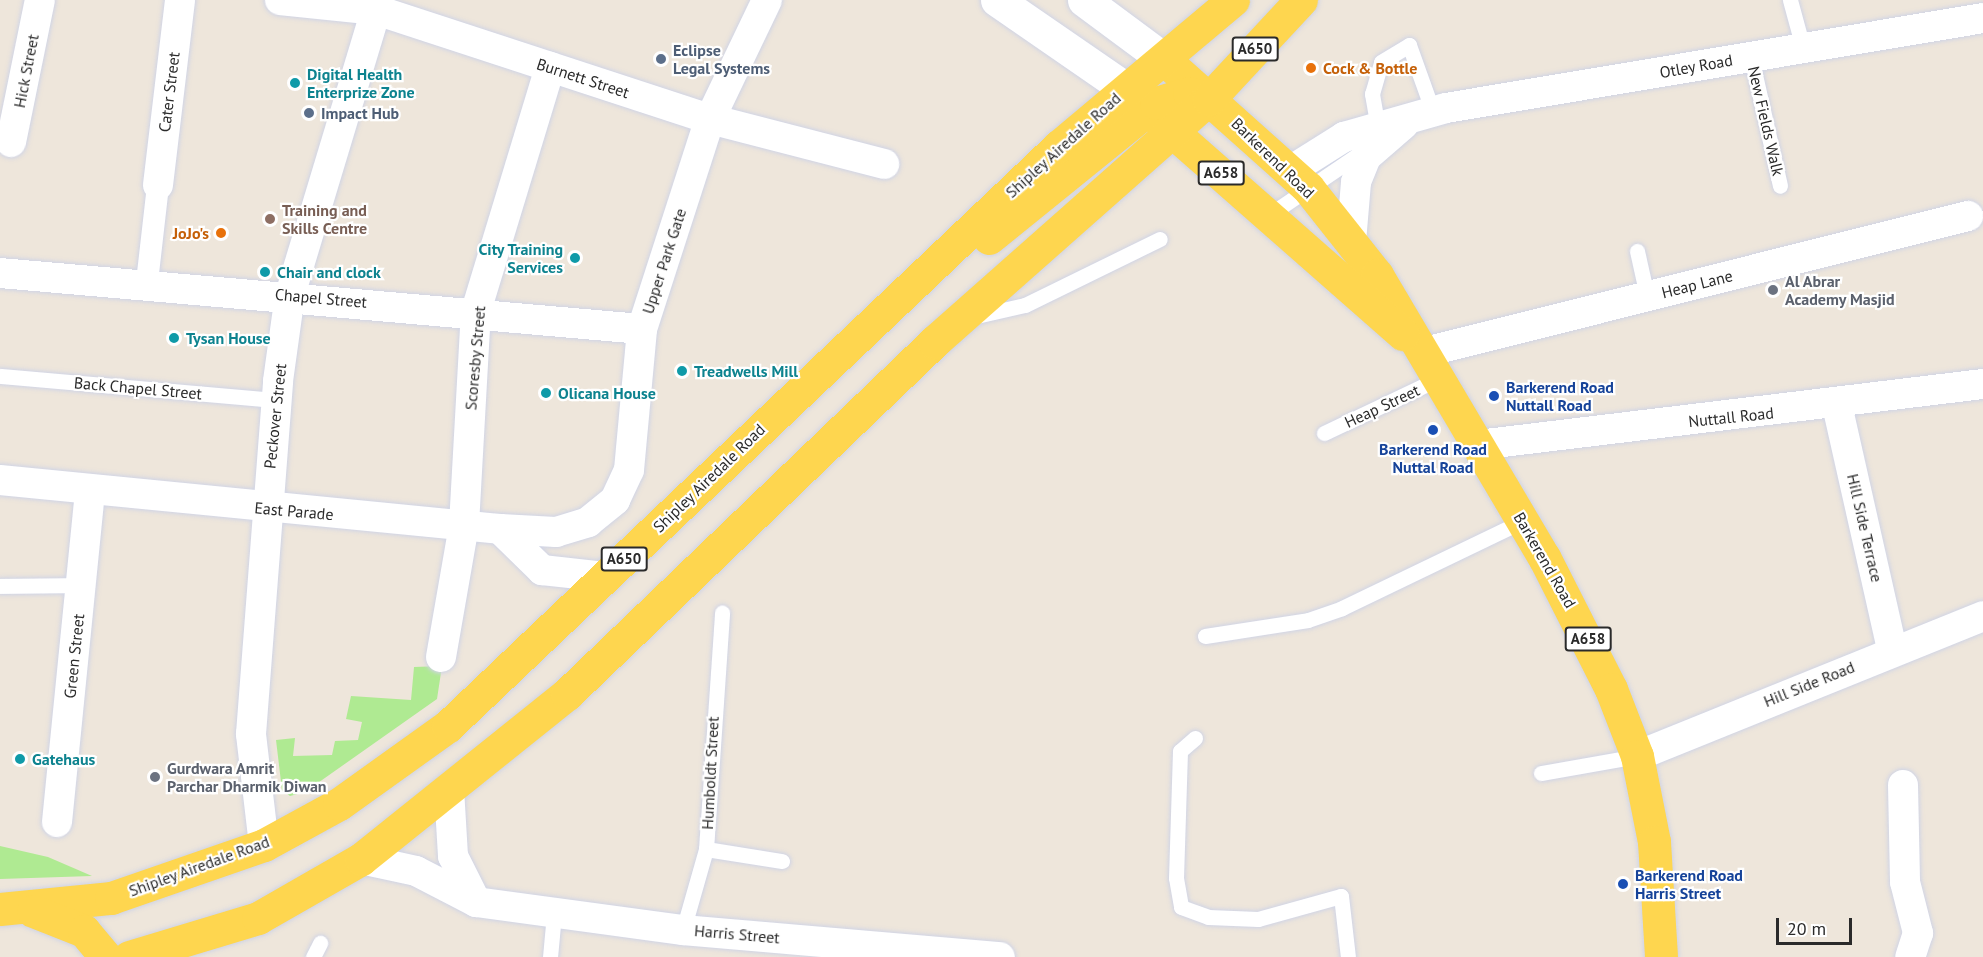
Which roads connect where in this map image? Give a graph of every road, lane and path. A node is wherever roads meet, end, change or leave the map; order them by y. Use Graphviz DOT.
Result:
graph roads {
  1 [pos="40,0"];
  2 [pos="180,0"];
  3 [pos="280,0"];
  4 [pos="767,0"];
  5 [pos="997,0"];
  6 [pos="1084,0"];
  7 [pos="1233,0"];
  8 [pos="1301,0"];
  9 [pos="1790,0"];
  10 [pos="377,5"];
  11 [pos="1983,18"];
  12 [pos="1803,48"];
  13 [pos="1751,57"];
  14 [pos="1166,61"];
  15 [pos="550,67"];
  16 [pos="1136,99"];
  17 [pos="1209,99"];
  18 [pos="1422,116"];
  19 [pos="710,119"];
  20 [pos="1378,128"];
  21 [pos="1173,133"];
  22 [pos="11,142"];
  23 [pos="884,164"];
  24 [pos="1299,180"];
  25 [pos="158,185"];
  26 [pos="1780,186"];
  27 [pos="1269,215"];
  28 [pos="1968,216"];
  29 [pos="1160,239"];
  30 [pos="1351,242"];
  31 [pos="1637,251"];
  32 [pos="0,273"];
  33 [pos="139,281"];
  34 [pos="291,295"];
  35 [pos="1647,297"];
  36 [pos="476,311"];
  37 [pos="959,320"];
  38 [pos="642,329"];
  39 [pos="1433,365"];
  40 [pos="0,376"];
  41 [pos="1983,384"];
  42 [pos="276,400"];
  43 [pos="1837,405"];
  44 [pos="1324,433"];
  45 [pos="1478,445"];
  46 [pos="0,480"];
  47 [pos="90,491"];
  48 [pos="266,508"];
  49 [pos="1523,521"];
  50 [pos="588,522"];
  51 [pos="464,525"];
  52 [pos="500,529"];
  53 [pos="605,577"];
  54 [pos="82,585"];
  55 [pos="0,586"];
  56 [pos="722,614"];
  57 [pos="1983,616"];
  58 [pos="1205,636"];
  59 [pos="1892,650"];
  60 [pos="441,657"];
  61 [pos="1195,738"];
  62 [pos="1637,756"];
  63 [pos="1541,773"];
  64 [pos="1903,785"];
  65 [pos="449,788"];
  66 [pos="57,822"];
  67 [pos="264,845"];
  68 [pos="706,849"];
  69 [pos="361,859"];
  70 [pos="782,861"];
  71 [pos="476,902"];
  72 [pos="14,909"];
  73 [pos="554,914"];
  74 [pos="258,918"];
  75 [pos="683,930"];
  76 [pos="320,943"];
  77 [pos="106,957"];
  78 [pos="129,957"];
  79 [pos="213,957"];
  80 [pos="313,957"];
  81 [pos="550,957"];
  82 [pos="1000,957"];
  83 [pos="1348,957"];
  84 [pos="1661,957"];
  85 [pos="1910,957"];
  1 -- 22 [label="street, Hick Street"];
  2 -- 25 [label="street, Cater Street"];
  3 -- 10 [label="street, Burnett Street"];
  4 -- 19 [label="street, Upper Park Gate"];
  5 -- 16 [label="street, Barkerend Road"];
  6 -- 14 [label="street, Barkerend Road"];
  7 -- 14 [label="main road, Shipley Airedale Road / A650"];
  8 -- 17 [label="main road, A650"];
  9 -- 12 [label="lane"];
  10 -- 15 [label="street, Burnett Street"];
  10 -- 34 [label="street, Peckover Street"];
  11 -- 12 [label="street, Otley Road"];
  12 -- 13 [label="street, Otley Road"];
  13 -- 18 [label="street, Otley Road"];
  13 -- 26 [label="lane, New Fields Walk"];
  14 -- 16 [label="main road, Shipley Airedale Road / A650"];
  14 -- 17 [label="main road, Barkerend Road / A658"];
  15 -- 19 [label="street, Burnett Street"];
  15 -- 36 [label="street, Scoresby Street"];
  16 -- 17 [label="main road"];
  16 -- 21 [label="main road, Barkerend Road / A658"];
  16 -- 53 [label="main road, Shipley Airedale Road / A650"];
  17 -- 21 [label="main road, A650"];
  17 -- 24 [label="main road, Barkerend Road / A658"];
  18 -- 20 [label="street, Otley Road"];
  18 -- 20 [label="lane"];
  18 -- 24 [label="lane"];
  18 -- 30 [label="street"];
  19 -- 23 [label="street, Burnett Street"];
  19 -- 38 [label="street, Upper Park Gate"];
  20 -- 24 [label="street, Otley Road"];
  21 -- 27 [label="main road, Barkerend Road / A658"];
  21 -- 37 [label="main road, A650"];
  24 -- 27 [label="lane"];
  24 -- 30 [label="main road, Barkerend Road / A658"];
  25 -- 33 [label="street"];
  27 -- 39 [label="main road, Barkerend Road / A658"];
  28 -- 35 [label="street, Heap Lane"];
  29 -- 37 [label="lane"];
  30 -- 39 [label="main road, Barkerend Road / A658"];
  31 -- 35 [label="lane"];
  32 -- 33 [label="street, Chapel Street"];
  33 -- 34 [label="street, Chapel Street"];
  34 -- 36 [label="street, Chapel Street"];
  34 -- 42 [label="street, Peckover Street"];
  35 -- 39 [label="street, Heap Lane"];
  36 -- 38 [label="street, Chapel Street"];
  36 -- 51 [label="street, Scoresby Street"];
  37 -- 65 [label="main road, A650"];
  38 -- 50 [label="street, Upper Park Gate"];
  39 -- 44 [label="lane, Heap Street"];
  39 -- 45 [label="main road, Barkerend Road / A658"];
  40 -- 42 [label="lane, Back Chapel Street"];
  41 -- 43 [label="street, Nuttall Road"];
  42 -- 48 [label="street, Peckover Street"];
  43 -- 45 [label="street, Nuttall Road"];
  43 -- 59 [label="street, Hill Side Terrace"];
  45 -- 49 [label="main road, Barkerend Road / A658"];
  46 -- 47 [label="street, East Parade"];
  47 -- 48 [label="street, East Parade"];
  47 -- 54 [label="street, Green Street"];
  48 -- 51 [label="street, East Parade"];
  48 -- 67 [label="street, Peckover Street"];
  49 -- 58 [label="lane"];
  49 -- 62 [label="main road, Barkerend Road / A658"];
  50 -- 52 [label="street, East Parade"];
  51 -- 52 [label="street, East Parade"];
  51 -- 60 [label="street, Scoresby Street"];
  52 -- 53 [label="street"];
  53 -- 67 [label="main road, Shipley Airedale Road / A650"];
  54 -- 55 [label="lane"];
  54 -- 66 [label="street, Green Street"];
  56 -- 68 [label="lane, Humboldt Street"];
  57 -- 59 [label="street, Hill Side Road"];
  59 -- 62 [label="street, Hill Side Road"];
  61 -- 83 [label="lane"];
  62 -- 63 [label="lane"];
  62 -- 84 [label="main road, Barkerend Road / A658"];
  64 -- 85 [label="street"];
  65 -- 69 [label="main road, A650"];
  65 -- 71 [label="street"];
  67 -- 72 [label="main road, Shipley Airedale Road / A650"];
  68 -- 70 [label="lane"];
  68 -- 75 [label="lane, Humboldt Street"];
  69 -- 71 [label="street, Harris Street"];
  69 -- 74 [label="main road, A650"];
  71 -- 73 [label="street, Harris Street"];
  72 -- 77 [label="main road"];
  73 -- 75 [label="street, Harris Street"];
  73 -- 81 [label="lane"];
  74 -- 78 [label="main road, A650"];
  74 -- 79 [label="main road"];
  75 -- 82 [label="street, Harris Street"];
  76 -- 80 [label="lane"];
}
